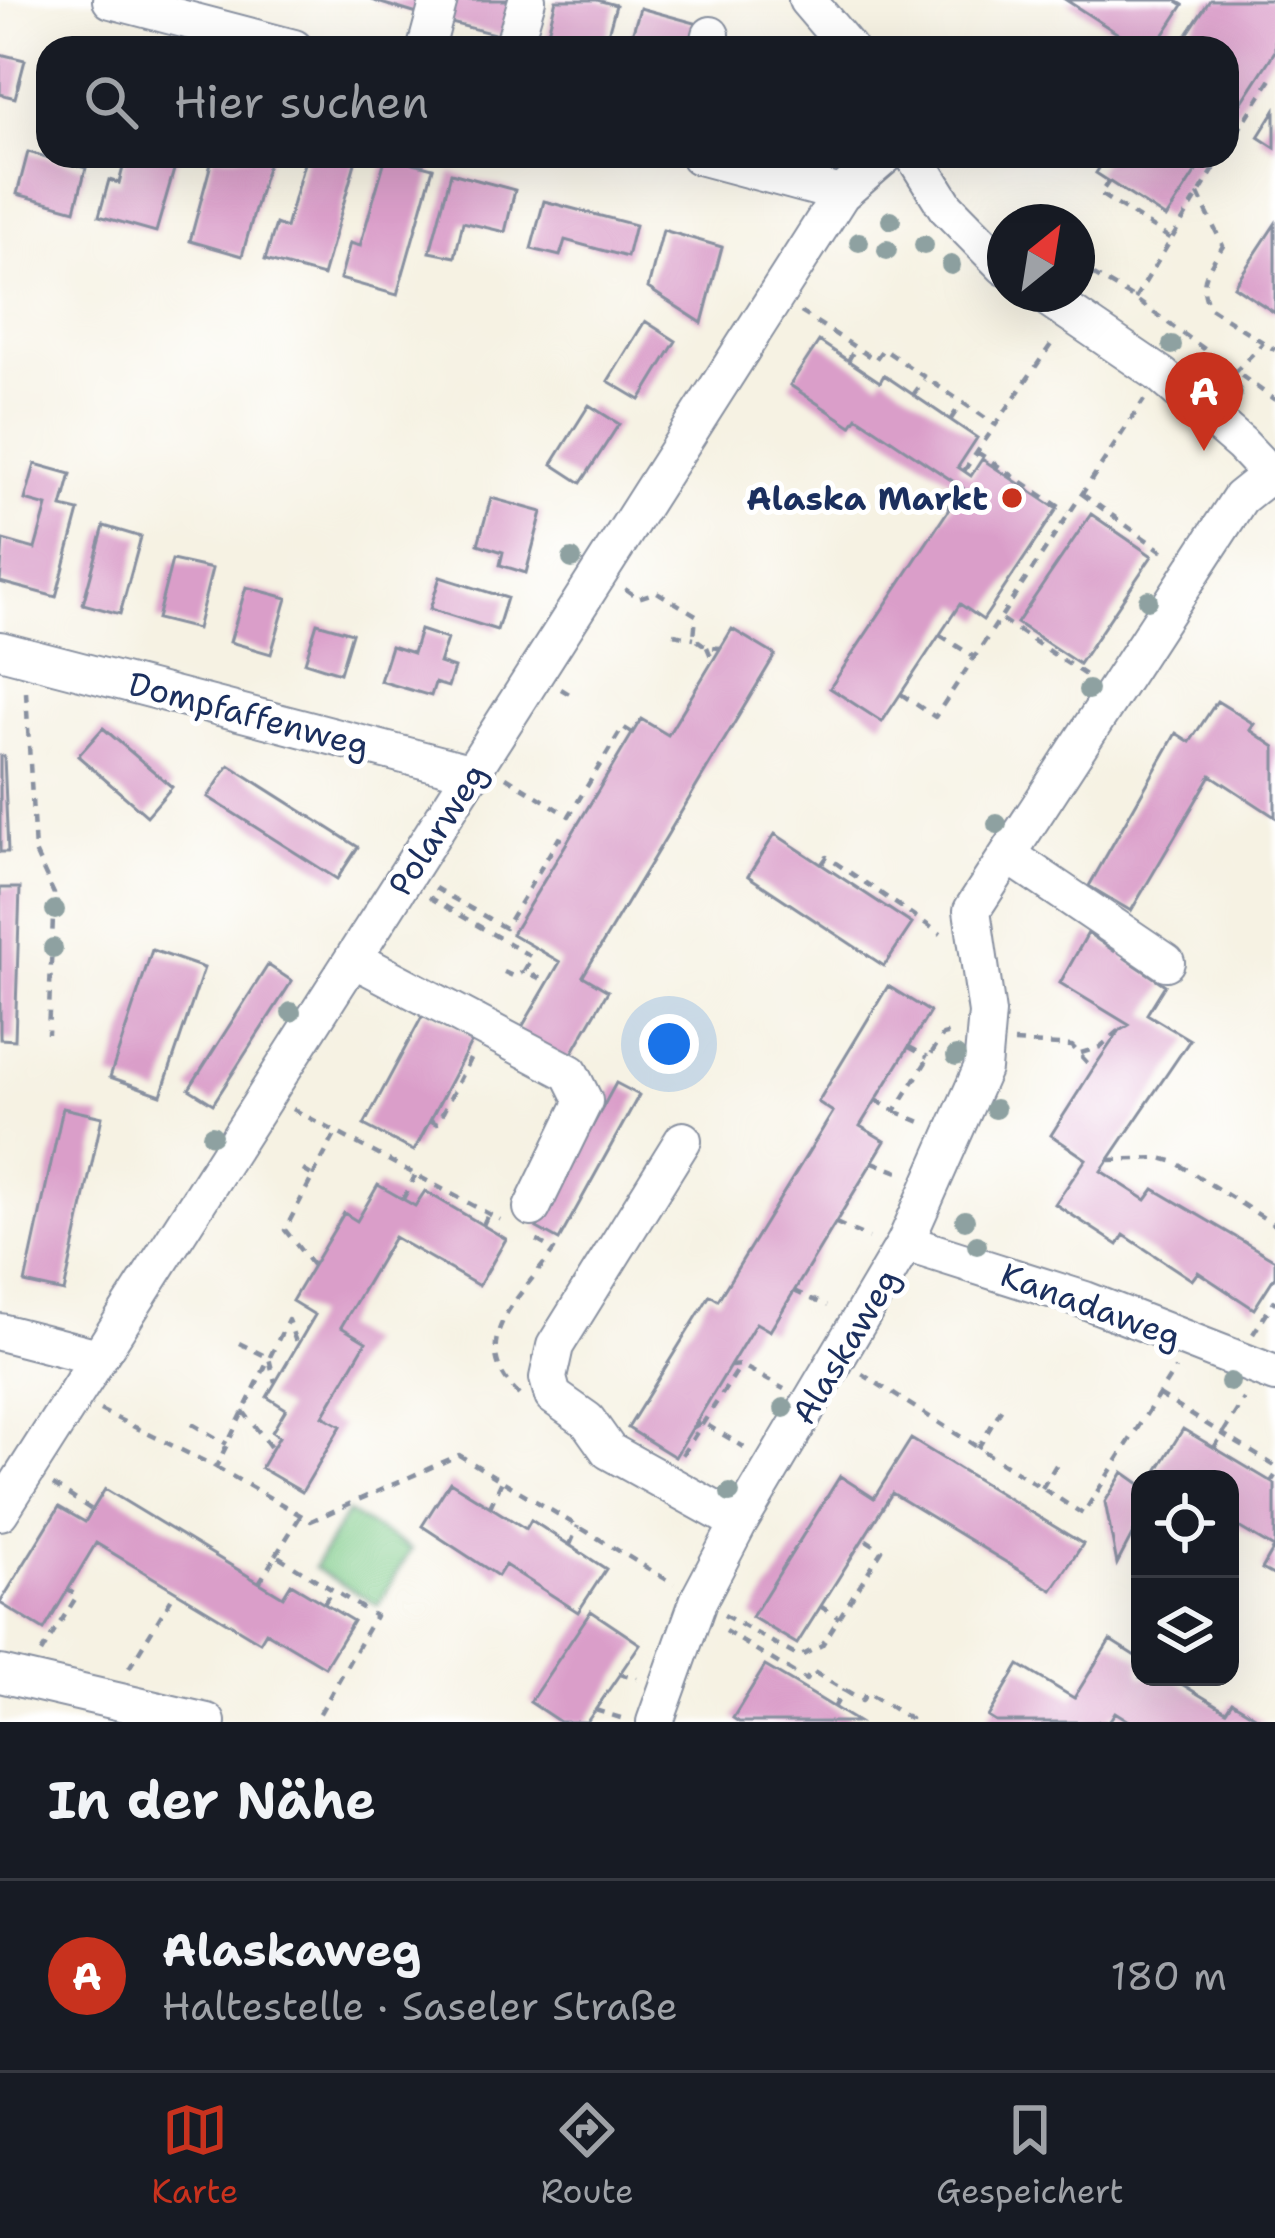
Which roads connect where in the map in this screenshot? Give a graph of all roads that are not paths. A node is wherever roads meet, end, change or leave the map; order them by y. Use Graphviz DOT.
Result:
graph roads {
  1 [pos="111,0"];
  2 [pos="439,0"];
  3 [pos="526,0"];
  4 [pos="808,0"];
  5 [pos="248,36"];
  6 [pos="429,36"];
  7 [pos="516,36"];
  8 [pos="838,36"];
  9 [pos="744,168"];
  10 [pos="871,168"];
  11 [pos="922,168"];
  12 [pos="841,194"];
  13 [pos="987,249"];
  14 [pos="1069,312"];
  15 [pos="1273,475"];
  16 [pos="12,653"];
  17 [pos="477,767"];
  18 [pos="1008,855"];
  19 [pos="354,959"];
  20 [pos="1166,962"];
  21 [pos="683,1140"];
  22 [pos="519,1221"];
  23 [pos="905,1243"];
  24 [pos="0,1332"];
  25 [pos="98,1357"];
  26 [pos="1269,1372"];
  27 [pos="0,1512"];
  28 [pos="739,1523"];
  29 [pos="13,1676"];
  30 [pos="207,1722"];
  31 [pos="655,1722"];
  1 -- 5 [label="street"];
  2 -- 6 [label="street"];
  3 -- 7 [label="street"];
  4 -- 8 [label="street"];
  9 -- 12 [label="street"];
  10 -- 12 [label="street, Polarweg"];
  11 -- 13 [label="street"];
  12 -- 17 [label="street, Polarweg"];
  14 -- 15 [label="street"];
  15 -- 18 [label="street, Alaskaweg"];
  16 -- 17 [label="street, Dompfaffenweg"];
  17 -- 19 [label="street, Polarweg"];
  18 -- 20 [label="street"];
  18 -- 23 [label="street, Alaskaweg"];
  19 -- 22 [label="street"];
  19 -- 25 [label="street, Polarweg"];
  21 -- 28 [label="street"];
  23 -- 26 [label="street, Kanadaweg"];
  23 -- 28 [label="street, Alaskaweg"];
  24 -- 25 [label="street"];
  25 -- 27 [label="street, Polarweg"];
  28 -- 31 [label="street, Alaskaweg"];
  29 -- 30 [label="street"];
}
